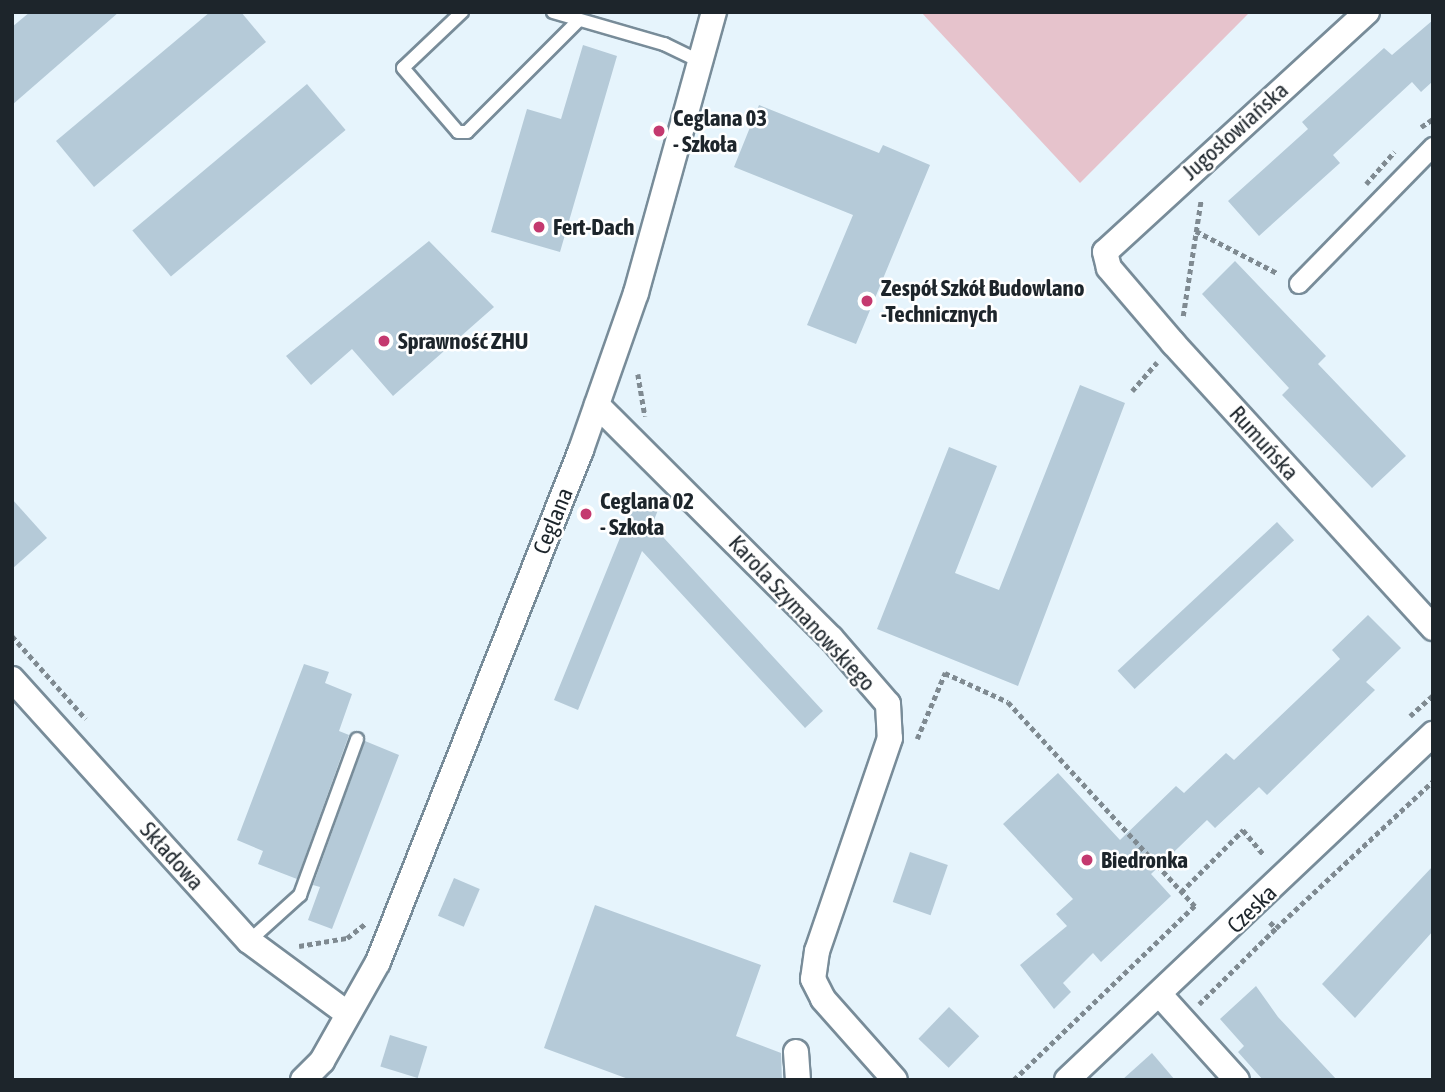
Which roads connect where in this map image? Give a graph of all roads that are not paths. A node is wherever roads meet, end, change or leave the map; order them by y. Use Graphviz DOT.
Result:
graph roads {
  1 [pos="462,12"];
  2 [pos="553,12"];
  3 [pos="714,12"];
  4 [pos="1367,12"];
  5 [pos="578,21"];
  6 [pos="701,62"];
  7 [pos="1433,147"];
  8 [pos="1105,253"];
  9 [pos="1299,284"];
  10 [pos="597,405"];
  11 [pos="1433,628"];
  12 [pos="12,679"];
  13 [pos="1433,734"];
  14 [pos="357,739"];
  15 [pos="249,941"];
  16 [pos="1161,996"];
  17 [pos="348,1014"];
  18 [pos="796,1052"];
  19 [pos="303,1080"];
  20 [pos="799,1080"];
  21 [pos="895,1080"];
  22 [pos="1067,1080"];
  23 [pos="1237,1080"];
  1 -- 5 [label="lane"];
  2 -- 5 [label="lane"];
  3 -- 6 [label="street, Ceglana"];
  4 -- 8 [label="street, Jugosłowiańska"];
  5 -- 6 [label="lane"];
  6 -- 10 [label="street, Ceglana"];
  7 -- 9 [label="street"];
  8 -- 11 [label="street, Rumuńska"];
  10 -- 17 [label="street, Ceglana"];
  10 -- 21 [label="street, Karola Szymanowskiego"];
  12 -- 15 [label="street, Składowa"];
  13 -- 16 [label="street, Czeska"];
  14 -- 15 [label="lane"];
  15 -- 17 [label="street, Składowa"];
  16 -- 22 [label="street, Czeska"];
  16 -- 23 [label="street"];
  17 -- 19 [label="street, Ceglana"];
  18 -- 20 [label="street"];
}
